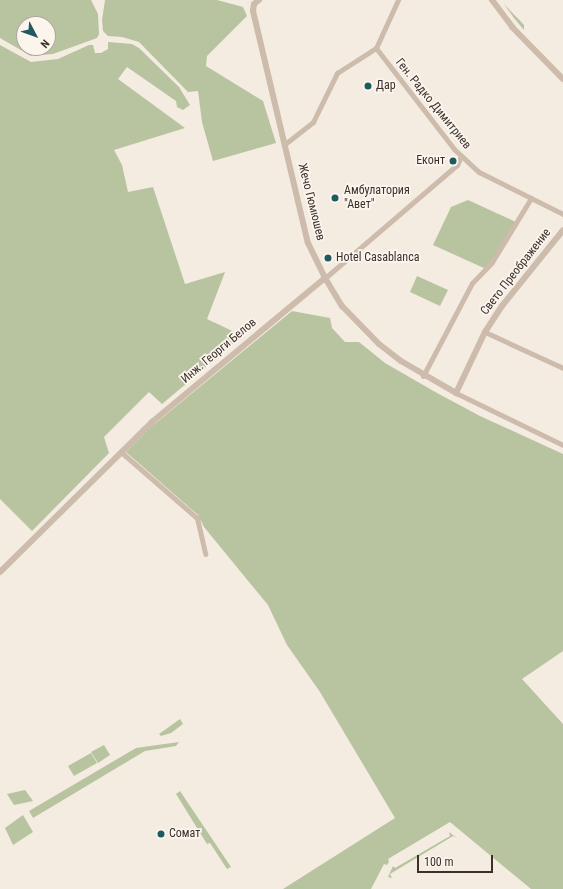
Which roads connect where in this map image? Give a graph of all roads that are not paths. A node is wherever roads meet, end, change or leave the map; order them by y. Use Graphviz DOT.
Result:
graph roads {
  1 [pos="398,0"];
  2 [pos="492,0"];
  3 [pos="257,2"];
  4 [pos="376,48"];
  5 [pos="563,79"];
  6 [pos="285,144"];
  7 [pos="461,156"];
  8 [pos="531,198"];
  9 [pos="563,214"];
  10 [pos="563,230"];
  11 [pos="325,278"];
  12 [pos="485,332"];
  13 [pos="563,368"];
  14 [pos="423,376"];
  15 [pos="456,393"];
  16 [pos="563,445"];
  17 [pos="121,452"];
  18 [pos="205,554"];
  19 [pos="0,572"];
  1 -- 4 [label="street"];
  2 -- 5 [label="street"];
  3 -- 6 [label="street, Жечо Гюмюшев"];
  4 -- 6 [label="street"];
  4 -- 7 [label="street, Ген. Радко Димитриев"];
  6 -- 11 [label="street, Жечо Гюмюшев"];
  7 -- 8 [label="street, Ген. Радко Димитриев"];
  7 -- 11 [label="street, Инж. Георги Белов"];
  8 -- 9 [label="street, Ген. Радко Димитриев"];
  8 -- 14 [label="street"];
  10 -- 12 [label="street, Свето Преображение"];
  11 -- 14 [label="street, Жечо Гюмюшев"];
  11 -- 17 [label="street, Инж. Георги Белов"];
  12 -- 13 [label="street"];
  12 -- 15 [label="street, Свето Преображение"];
  14 -- 15 [label="street, Жечо Гюмюшев"];
  15 -- 16 [label="street, Жечо Гюмюшев"];
  17 -- 18 [label="street"];
  17 -- 19 [label="street, Инж. Георги Белов"];
}
